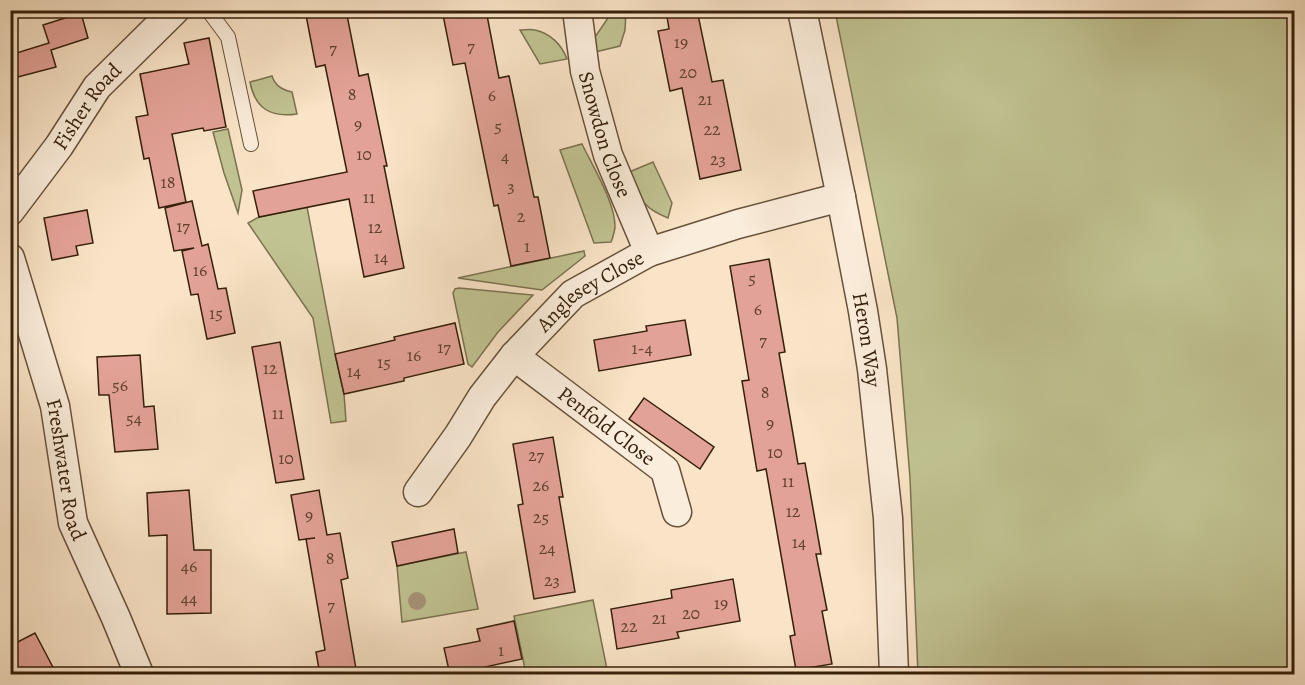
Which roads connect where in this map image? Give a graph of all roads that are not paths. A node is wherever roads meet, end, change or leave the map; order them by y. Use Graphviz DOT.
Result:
graph roads {
  1 [pos="175,10"];
  2 [pos="208,10"];
  3 [pos="577,10"];
  4 [pos="802,10"];
  5 [pos="251,144"];
  6 [pos="841,197"];
  7 [pos="10,211"];
  8 [pos="649,252"];
  9 [pos="10,258"];
  10 [pos="514,356"];
  11 [pos="418,492"];
  12 [pos="677,512"];
  13 [pos="139,675"];
  14 [pos="894,675"];
  1 -- 7 [label="street, Fisher Road"];
  2 -- 5 [label="lane"];
  3 -- 8 [label="street, Snowdon Close"];
  4 -- 6 [label="street, Heron Way"];
  6 -- 8 [label="street, Anglesey Close"];
  6 -- 14 [label="street, Heron Way"];
  8 -- 10 [label="street, Anglesey Close"];
  9 -- 13 [label="street, Freshwater Road"];
  10 -- 11 [label="street, Anglesey Close"];
  10 -- 12 [label="street, Penfold Close"];
}
